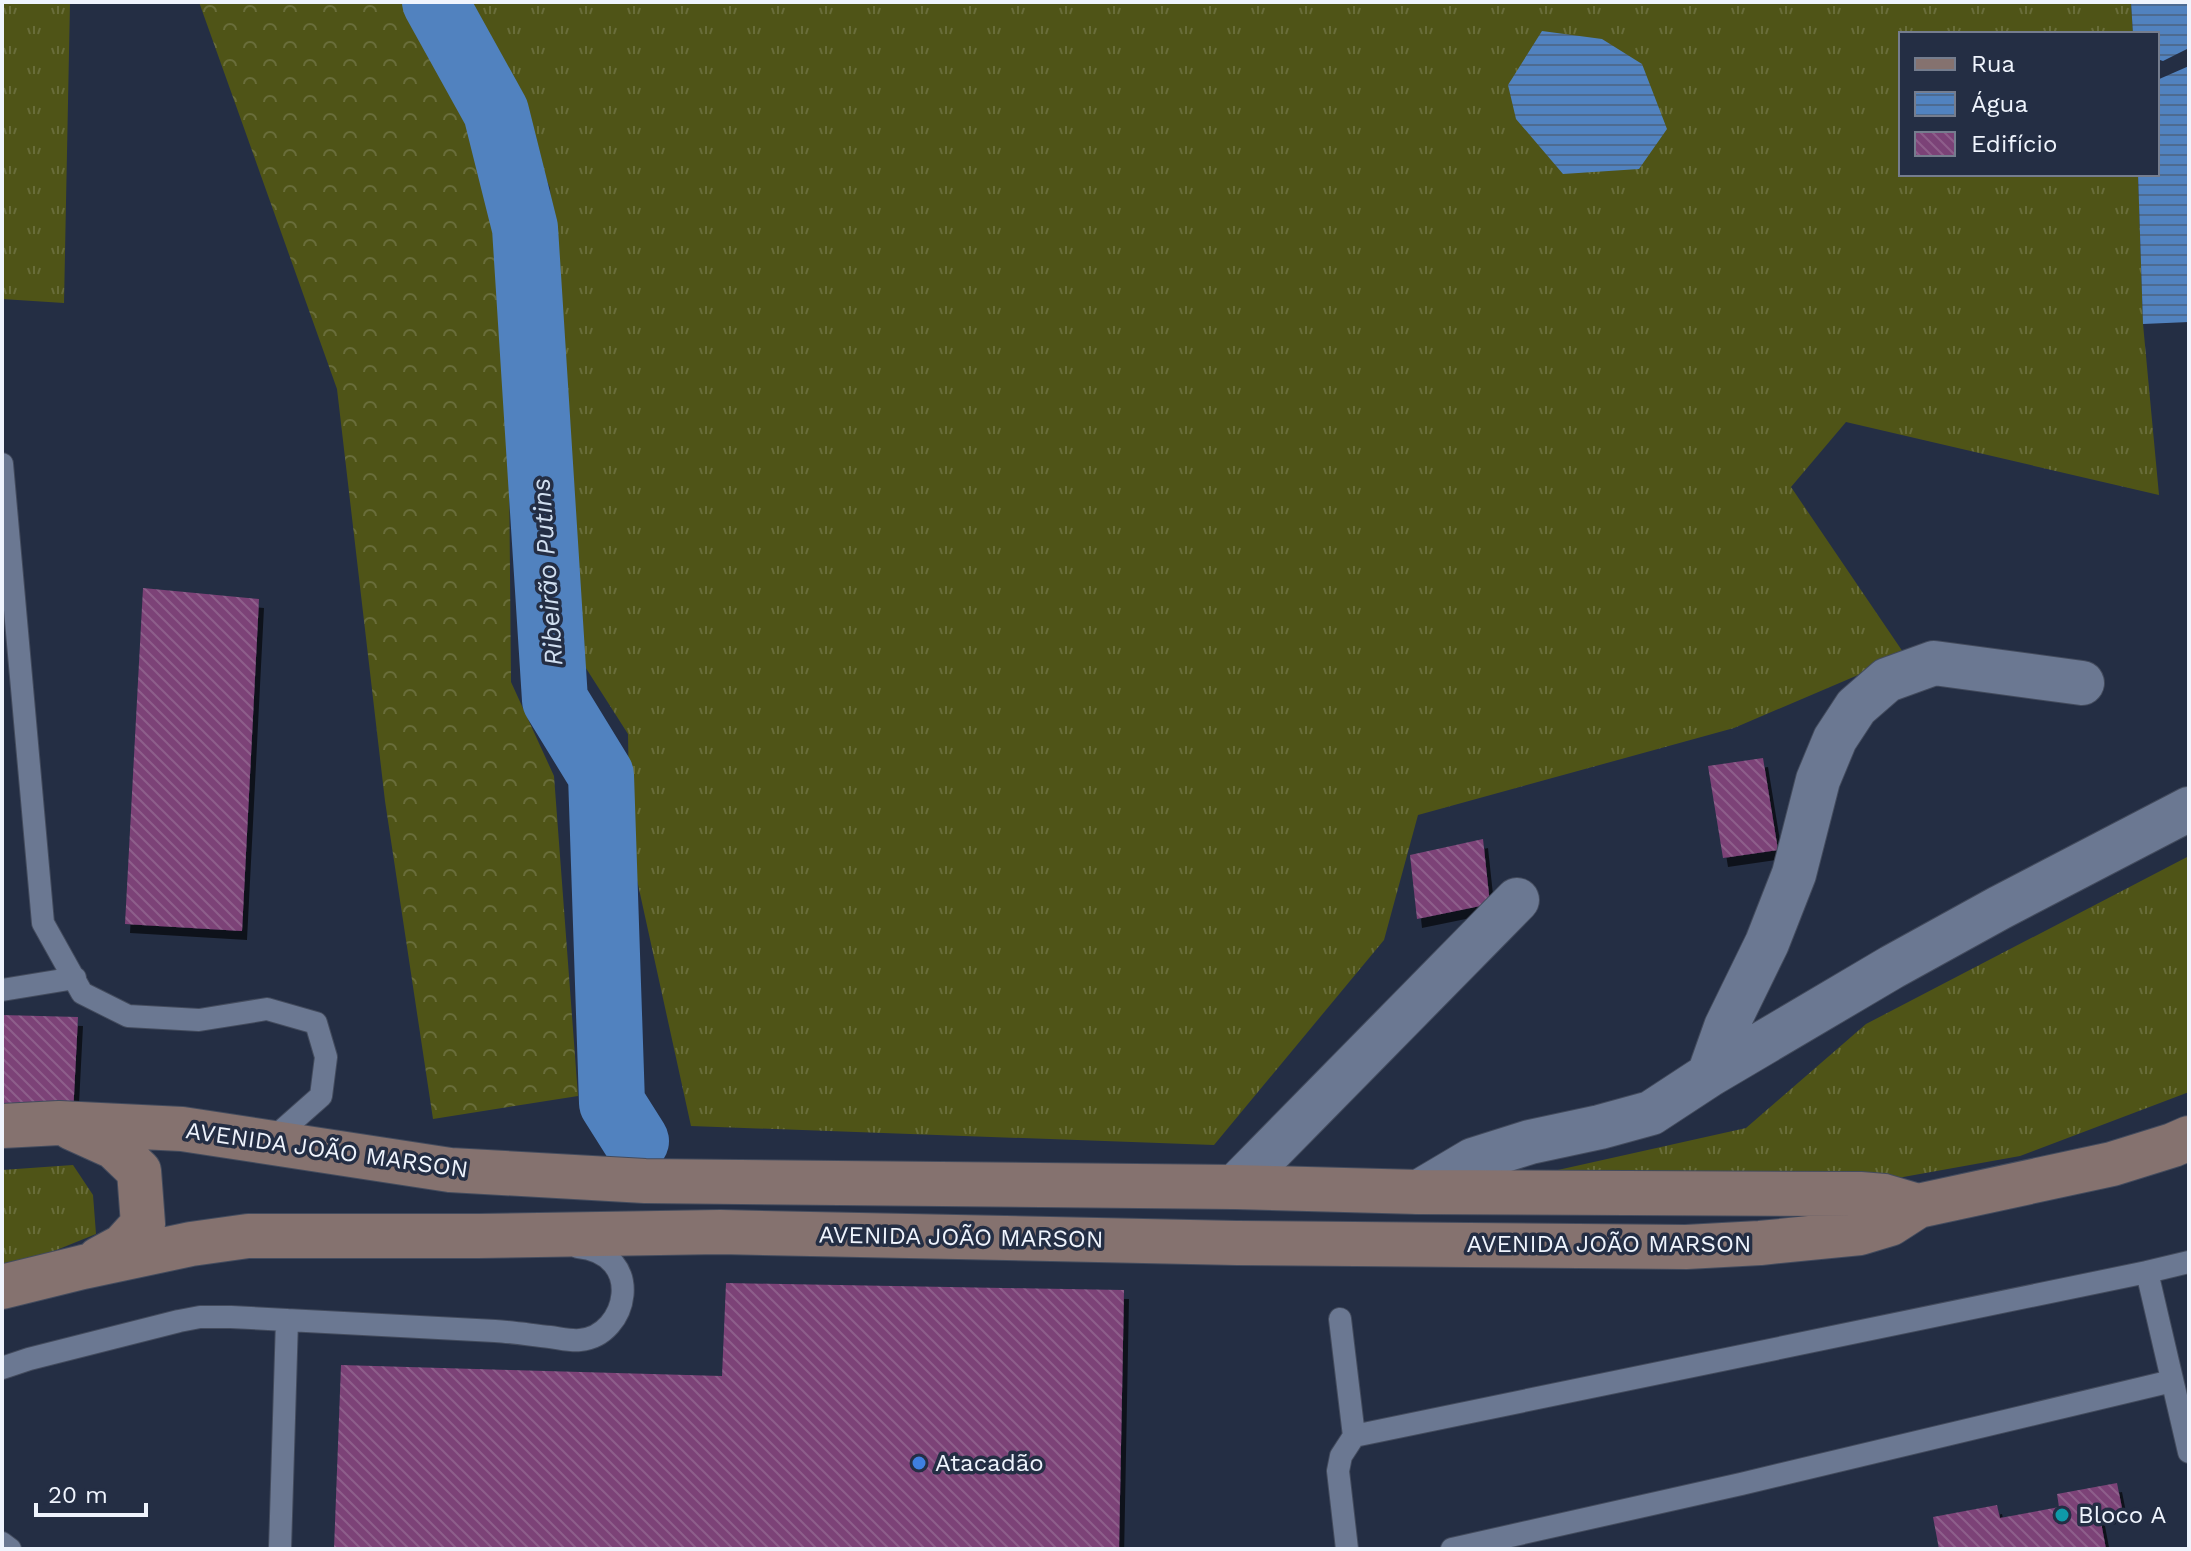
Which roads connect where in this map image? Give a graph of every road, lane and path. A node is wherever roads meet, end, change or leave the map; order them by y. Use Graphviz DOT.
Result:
graph roads {
  1 [pos="2,464"];
  2 [pos="2082,683"];
  3 [pos="2189,809"];
  4 [pos="1517,900"];
  5 [pos="75,978"];
  6 [pos="2,990"];
  7 [pos="1709,1075"];
  8 [pos="59,1123"];
  9 [pos="2,1126"];
  10 [pos="269,1142"];
  11 [pos="2184,1144"];
  12 [pos="1235,1187"];
  13 [pos="1419,1192"];
  14 [pos="1918,1206"];
  15 [pos="478,1236"];
  16 [pos="2189,1262"];
  17 [pos="83,1267"];
  18 [pos="2147,1272"];
  19 [pos="2,1287"];
  20 [pos="1340,1319"];
  21 [pos="287,1320"];
  22 [pos="2,1368"];
  23 [pos="2172,1381"];
  24 [pos="1354,1436"];
  25 [pos="2189,1452"];
  26 [pos="2,1543"];
  27 [pos="10,1549"];
  28 [pos="280,1549"];
  29 [pos="1347,1549"];
  30 [pos="1452,1549"];
  1 -- 5 [label="lane"];
  2 -- 7 [label="street"];
  3 -- 7 [label="street"];
  4 -- 12 [label="street"];
  5 -- 6 [label="lane"];
  5 -- 10 [label="lane"];
  7 -- 13 [label="street"];
  8 -- 9 [label="main road, AVENIDA JOÃO MARSON"];
  8 -- 10 [label="main road, AVENIDA JOÃO MARSON"];
  8 -- 17 [label="main road"];
  10 -- 12 [label="main road, AVENIDA JOÃO MARSON"];
  11 -- 14 [label="main road, AVENIDA JOÃO MARSON"];
  12 -- 13 [label="main road, AVENIDA JOÃO MARSON"];
  13 -- 14 [label="main road, AVENIDA JOÃO MARSON"];
  14 -- 15 [label="main road, AVENIDA JOÃO MARSON"];
  15 -- 17 [label="main road, AVENIDA JOÃO MARSON"];
  15 -- 21 [label="lane"];
  16 -- 18 [label="lane"];
  17 -- 19 [label="main road, AVENIDA JOÃO MARSON"];
  18 -- 23 [label="lane"];
  18 -- 24 [label="lane"];
  20 -- 24 [label="lane"];
  21 -- 22 [label="lane"];
  21 -- 28 [label="lane"];
  23 -- 25 [label="lane"];
  23 -- 30 [label="lane"];
  24 -- 29 [label="lane"];
  26 -- 27 [label="lane"];
}
